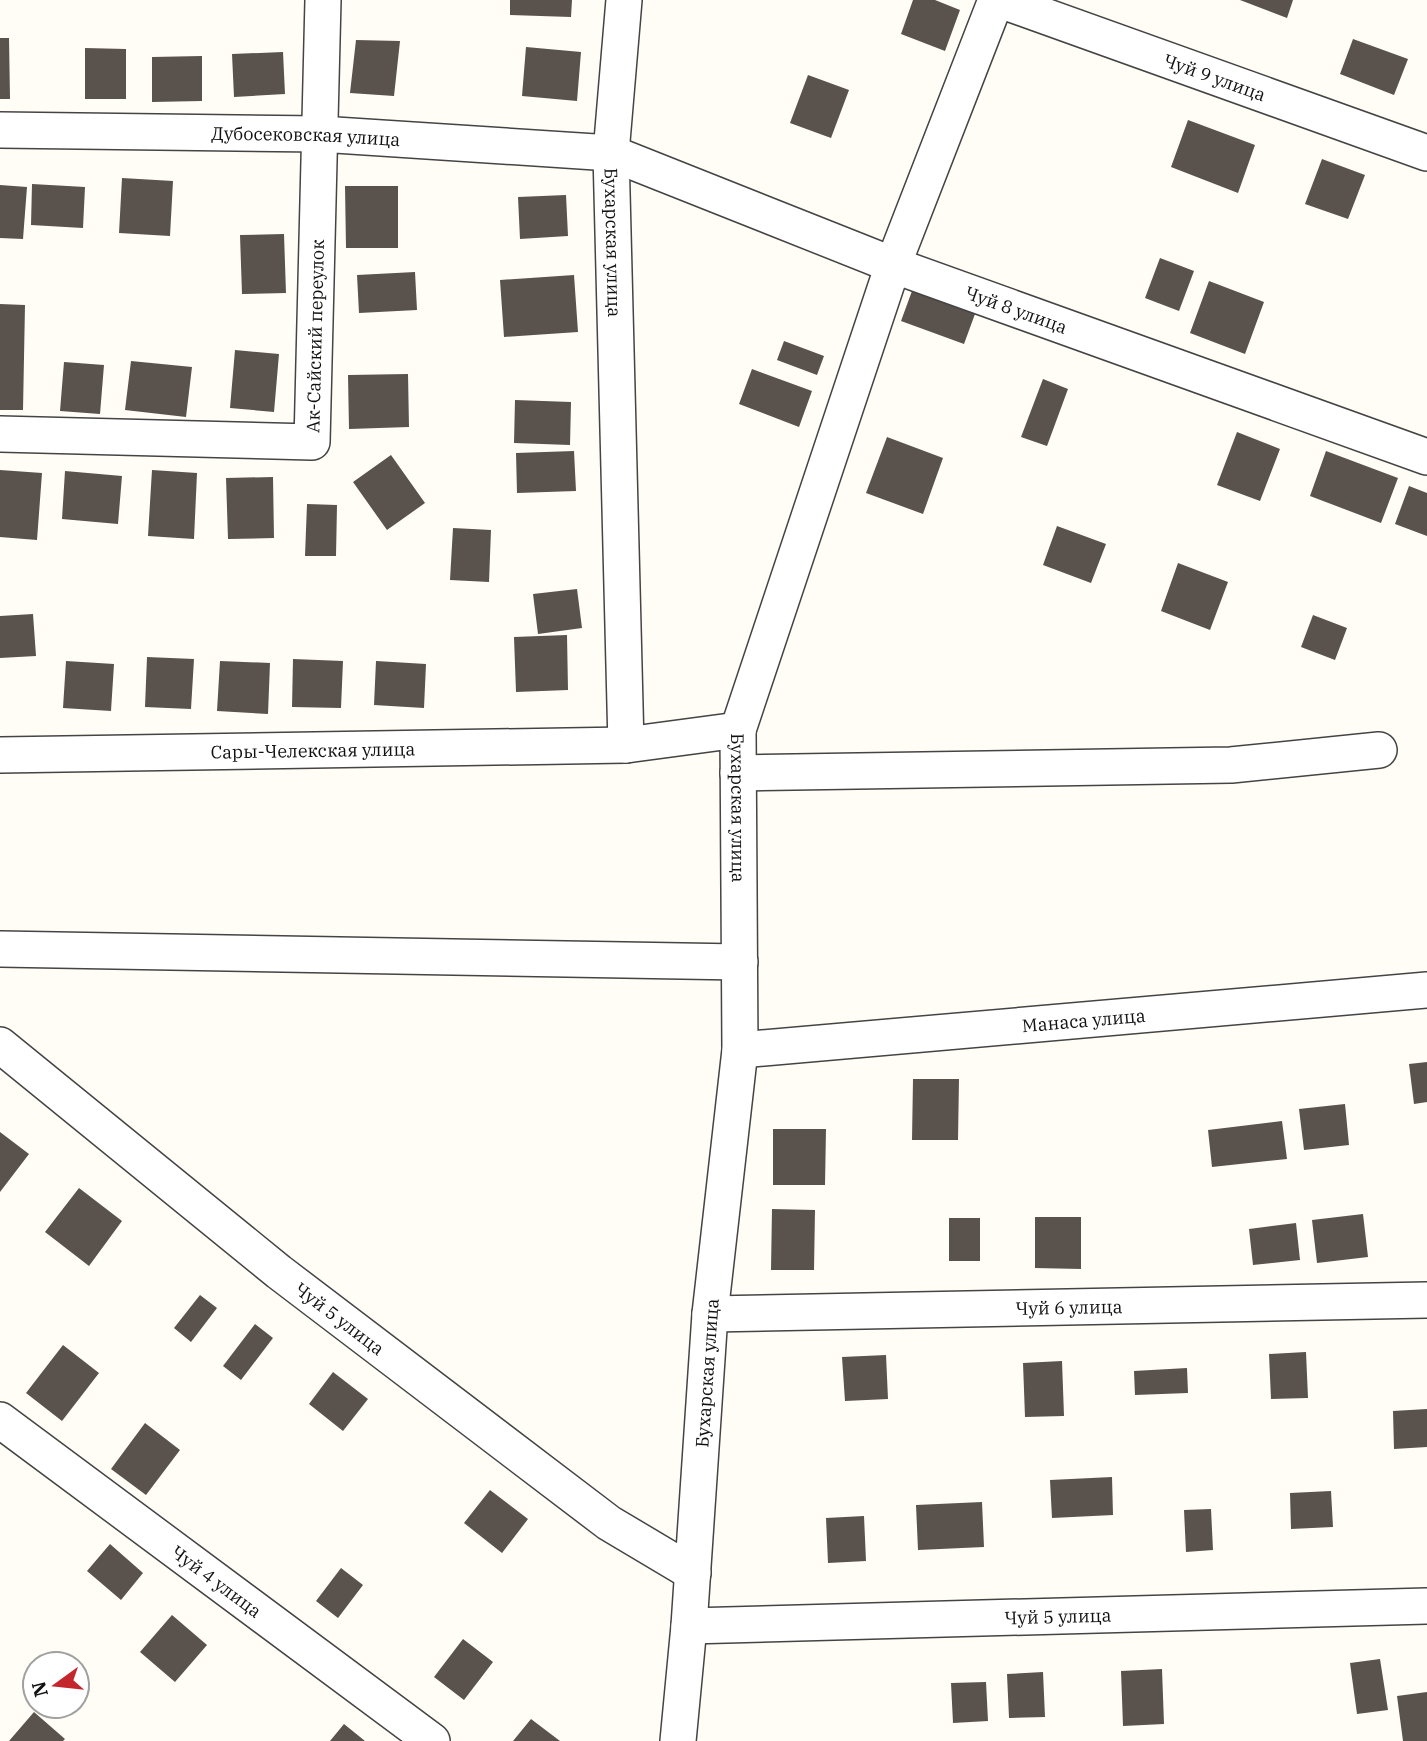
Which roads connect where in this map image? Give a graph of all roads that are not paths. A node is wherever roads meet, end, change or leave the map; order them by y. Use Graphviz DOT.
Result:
graph roads {
  1 [pos="323,0"];
  2 [pos="624,0"];
  3 [pos="998,0"];
  4 [pos="0,130"];
  5 [pos="320,134"];
  6 [pos="611,153"];
  7 [pos="1427,153"];
  8 [pos="893,265"];
  9 [pos="0,434"];
  10 [pos="1427,457"];
  11 [pos="738,730"];
  12 [pos="626,745"];
  13 [pos="1379,750"];
  14 [pos="0,755"];
  15 [pos="738,773"];
  16 [pos="0,949"];
  17 [pos="740,962"];
  18 [pos="1427,990"];
  19 [pos="0,1045"];
  20 [pos="740,1050"];
  21 [pos="1427,1300"];
  22 [pos="710,1314"];
  23 [pos="0,1420"];
  24 [pos="693,1573"];
  25 [pos="1427,1606"];
  26 [pos="689,1626"];
  27 [pos="432,1741"];
  28 [pos="678,1741"];
  1 -- 5 [label="street, Ак-Сайский переулок"];
  2 -- 6 [label="street, Бухарская улица"];
  3 -- 7 [label="street, Чуй 9 улица"];
  3 -- 8 [label="street"];
  4 -- 5 [label="street, Дубосековская улица"];
  5 -- 6 [label="street, Дубосековская улица"];
  5 -- 9 [label="street, Ак-Сайский переулок"];
  6 -- 8 [label="street, Чуй 8 улица"];
  6 -- 12 [label="street, Бухарская улица"];
  8 -- 10 [label="street, Чуй 8 улица"];
  8 -- 11 [label="street"];
  11 -- 12 [label="street, Бухарская улица"];
  11 -- 15 [label="street, Бухарская улица"];
  12 -- 14 [label="street, Сары-Челекская улица"];
  13 -- 15 [label="street"];
  15 -- 17 [label="street, Бухарская улица"];
  16 -- 17 [label="street"];
  17 -- 20 [label="street, Бухарская улица"];
  18 -- 20 [label="street, Манаса улица"];
  19 -- 24 [label="street, Чуй 5 улица"];
  20 -- 22 [label="street, Бухарская улица"];
  21 -- 22 [label="street, Чуй 6 улица"];
  22 -- 24 [label="street, Бухарская улица"];
  23 -- 27 [label="street, Чуй 4 улица"];
  24 -- 26 [label="street, Бухарская улица"];
  25 -- 26 [label="street, Чуй 5 улица"];
  26 -- 28 [label="street, Бухарская улица"];
}
